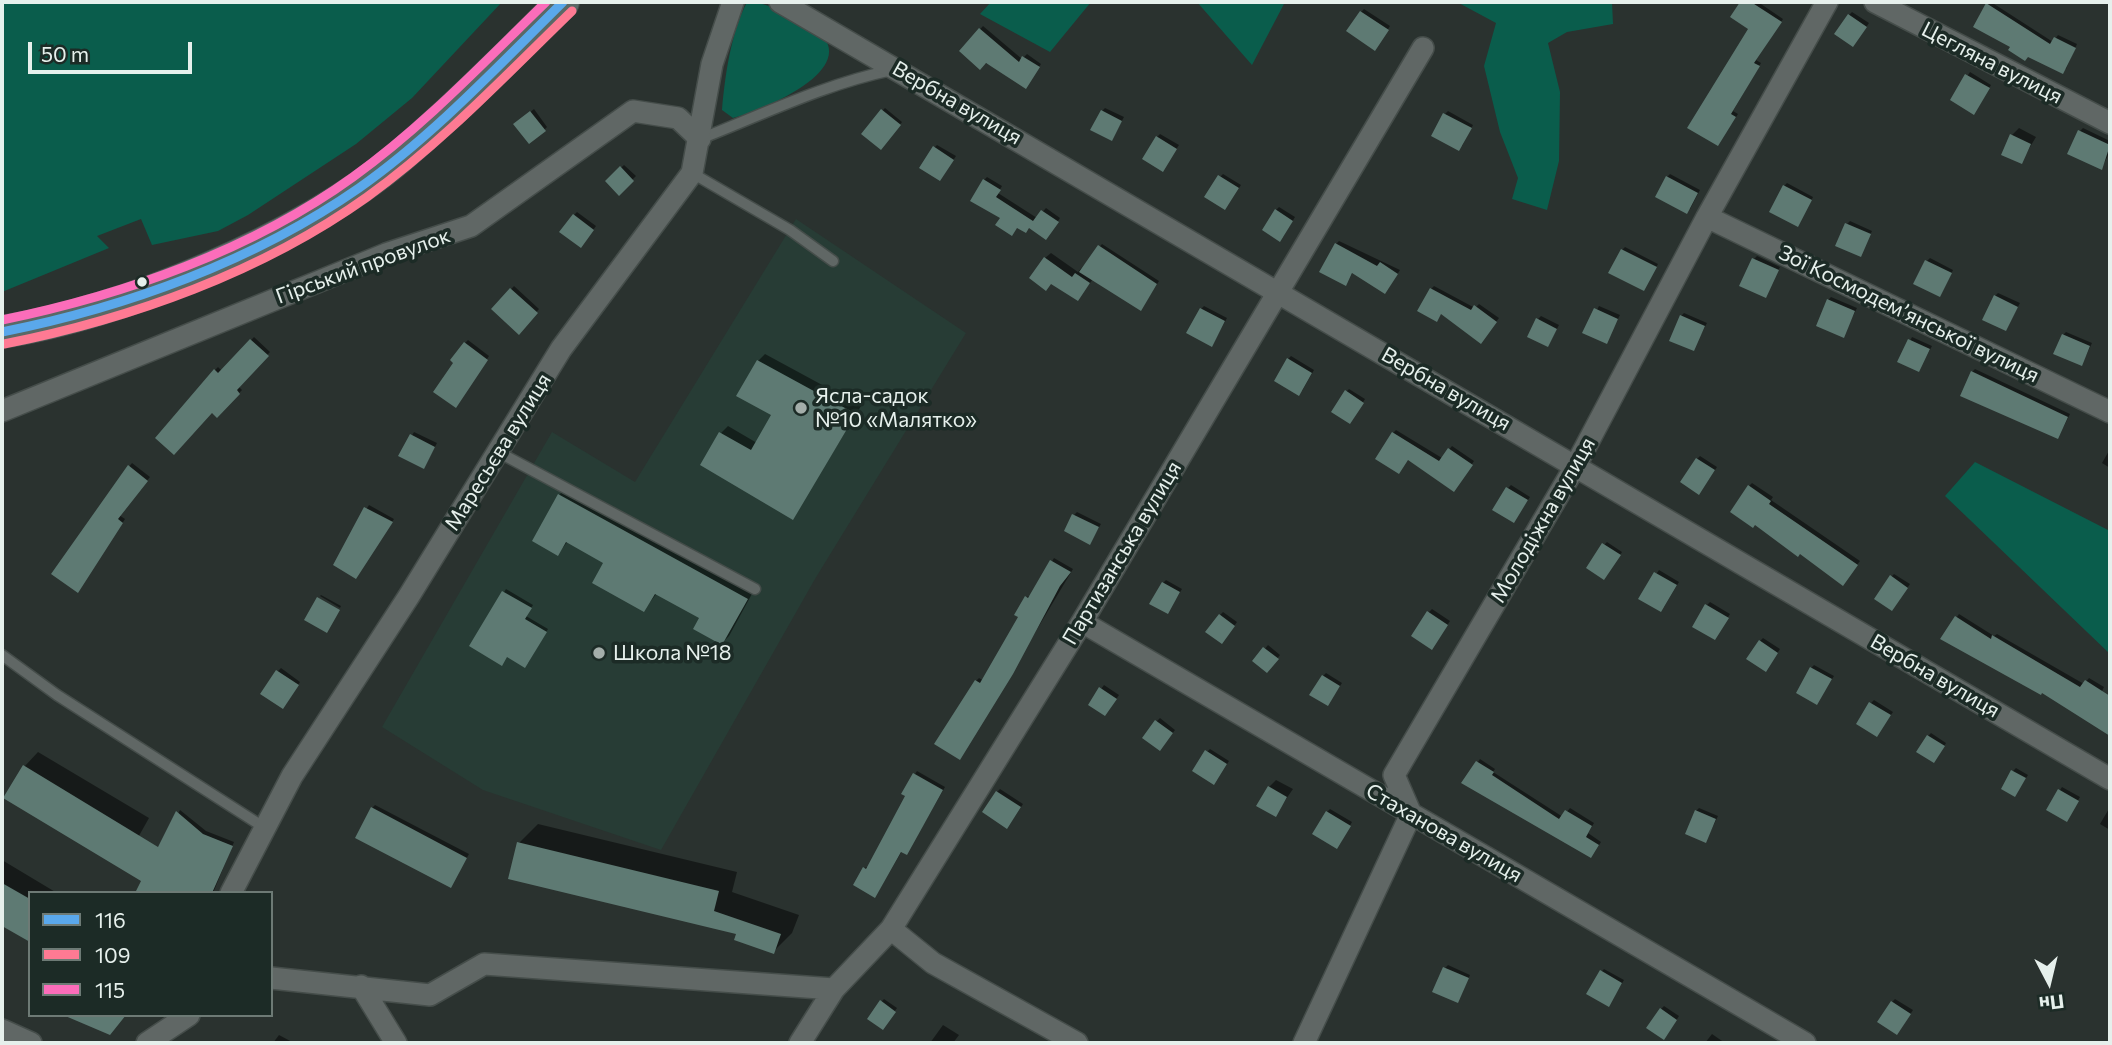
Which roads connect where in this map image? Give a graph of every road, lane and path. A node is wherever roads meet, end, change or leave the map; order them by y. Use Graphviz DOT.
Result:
graph roads {
  1 [pos="563,2"];
  2 [pos="733,2"];
  3 [pos="780,2"];
  4 [pos="1827,2"];
  5 [pos="1875,2"];
  6 [pos="1423,48"];
  7 [pos="899,69"];
  8 [pos="2110,123"];
  9 [pos="700,139"];
  10 [pos="692,173"];
  11 [pos="1707,216"];
  12 [pos="833,261"];
  13 [pos="1278,290"];
  14 [pos="2,332"];
  15 [pos="2,411"];
  16 [pos="2110,412"];
  17 [pos="498,452"];
  18 [pos="1576,465"];
  19 [pos="755,589"];
  20 [pos="1082,622"];
  21 [pos="2,655"];
  22 [pos="2110,779"];
  23 [pos="1411,814"];
  24 [pos="265,828"];
  25 [pos="232,891"];
  26 [pos="891,929"];
  27 [pos="273,978"];
  28 [pos="361,986"];
  29 [pos="834,989"];
  30 [pos="185,1017"];
  31 [pos="2,1030"];
  32 [pos="161,1030"];
  33 [pos="32,1043"];
  34 [pos="396,1043"];
  35 [pos="800,1043"];
  36 [pos="1077,1043"];
  37 [pos="1304,1043"];
  38 [pos="1805,1043"];
  1 -- 14 [label="main road"];
  2 -- 9 [label="street, Маресьєва вулиця"];
  3 -- 7 [label="street, Вербна вулиця"];
  4 -- 11 [label="street, Молодіжна вулиця"];
  5 -- 8 [label="street, Цегляна вулиця"];
  6 -- 13 [label="street, Партизанська вулиця"];
  7 -- 9 [label="lane"];
  7 -- 13 [label="street, Вербна вулиця"];
  9 -- 10 [label="street, Маресьєва вулиця"];
  9 -- 15 [label="street, Гірський провулок"];
  10 -- 12 [label="lane"];
  10 -- 17 [label="street, Маресьєва вулиця"];
  11 -- 16 [label="street, Зої Космодем’янської вулиця"];
  11 -- 18 [label="street, Молодіжна вулиця"];
  13 -- 18 [label="street, Вербна вулиця"];
  13 -- 20 [label="street, Партизанська вулиця"];
  17 -- 19 [label="lane"];
  17 -- 24 [label="street, Маресьєва вулиця"];
  18 -- 22 [label="street, Вербна вулиця"];
  18 -- 23 [label="street, Молодіжна вулиця"];
  20 -- 23 [label="street, Стаханова вулиця"];
  20 -- 26 [label="street, Партизанська вулиця"];
  21 -- 24 [label="lane"];
  23 -- 37 [label="street"];
  23 -- 38 [label="street, Стаханова вулиця"];
  24 -- 25 [label="street, Маресьєва вулиця"];
  26 -- 29 [label="street, Партизанська вулиця"];
  26 -- 36 [label="street"];
  27 -- 28 [label="street"];
  28 -- 29 [label="street"];
  28 -- 34 [label="street"];
  29 -- 35 [label="street, Партизанська вулиця"];
  30 -- 32 [label="street"];
  31 -- 33 [label="street"];
}
